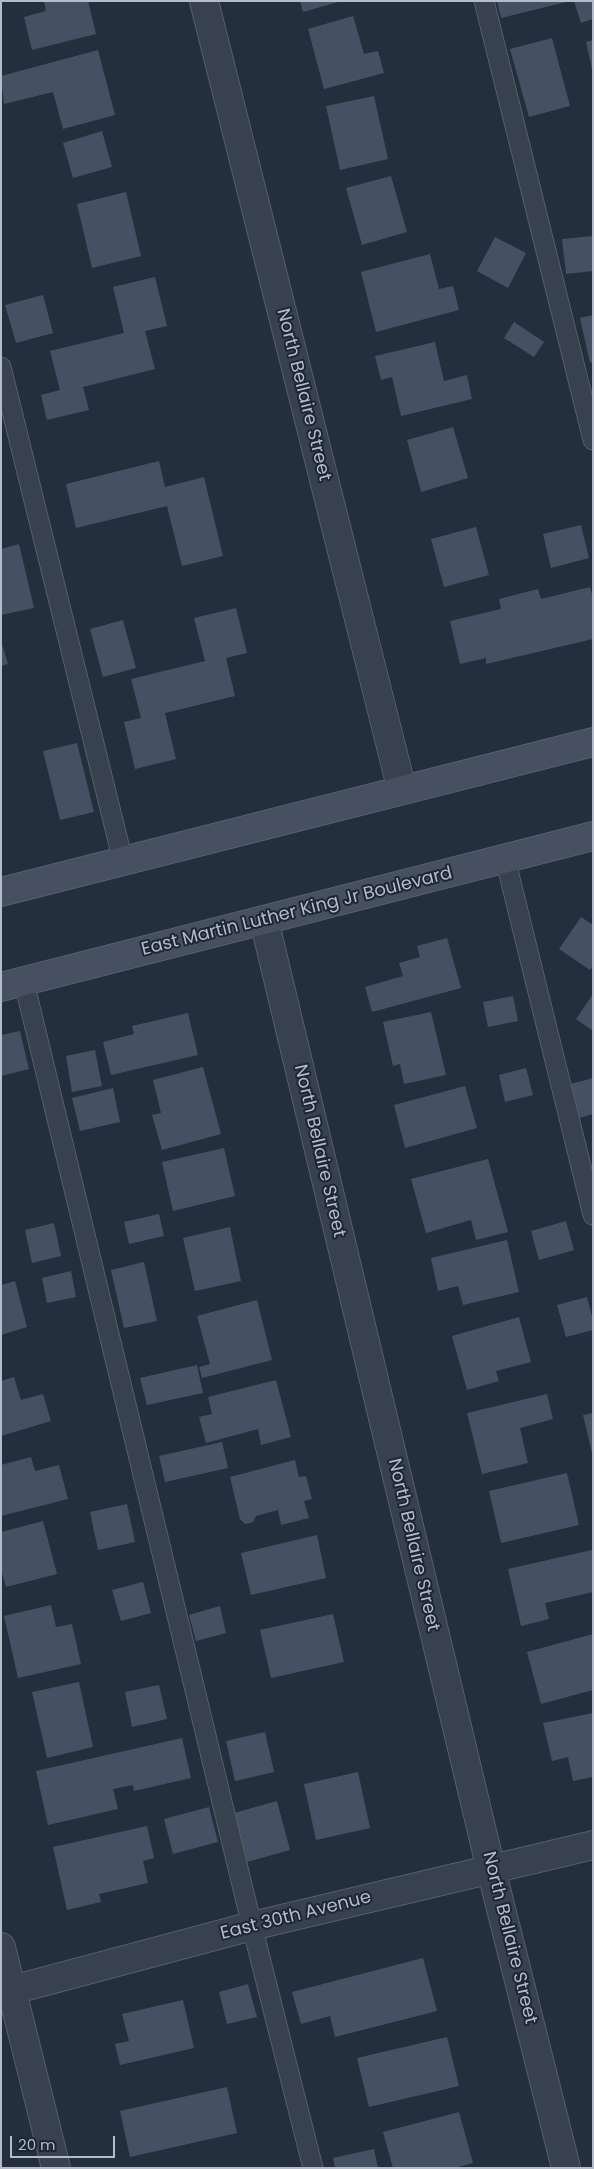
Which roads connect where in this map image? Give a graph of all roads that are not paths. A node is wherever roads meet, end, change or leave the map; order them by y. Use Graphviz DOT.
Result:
graph roads {
  1 [pos="204,1"];
  2 [pos="484,1"];
  3 [pos="1,367"];
  4 [pos="593,440"];
  5 [pos="593,742"];
  6 [pos="402,790"];
  7 [pos="593,836"];
  8 [pos="505,858"];
  9 [pos="123,861"];
  10 [pos="1,892"];
  11 [pos="264,920"];
  12 [pos="13,984"];
  13 [pos="593,1215"];
  14 [pos="593,1844"];
  15 [pos="491,1869"];
  16 [pos="252,1926"];
  17 [pos="1,1948"];
  18 [pos="6,1991"];
  19 [pos="56,2168"];
  20 [pos="313,2168"];
  21 [pos="566,2168"];
  1 -- 6 [label="street, North Bellaire Street"];
  2 -- 4 [label="lane"];
  3 -- 9 [label="lane"];
  5 -- 6 [label="main road"];
  6 -- 9 [label="main road"];
  7 -- 8 [label="main road, East Martin Luther King Jr Boulevard"];
  8 -- 11 [label="main road, East Martin Luther King Jr Boulevard"];
  8 -- 13 [label="lane"];
  9 -- 10 [label="main road"];
  11 -- 12 [label="main road, East Martin Luther King Jr Boulevard"];
  11 -- 15 [label="street, North Bellaire Street"];
  12 -- 16 [label="lane"];
  14 -- 15 [label="street, East 30th Avenue"];
  15 -- 16 [label="street, East 30th Avenue"];
  15 -- 21 [label="street, North Bellaire Street"];
  16 -- 18 [label="street, East 30th Avenue"];
  16 -- 20 [label="lane"];
  17 -- 18 [label="street"];
  18 -- 19 [label="street"];
}
